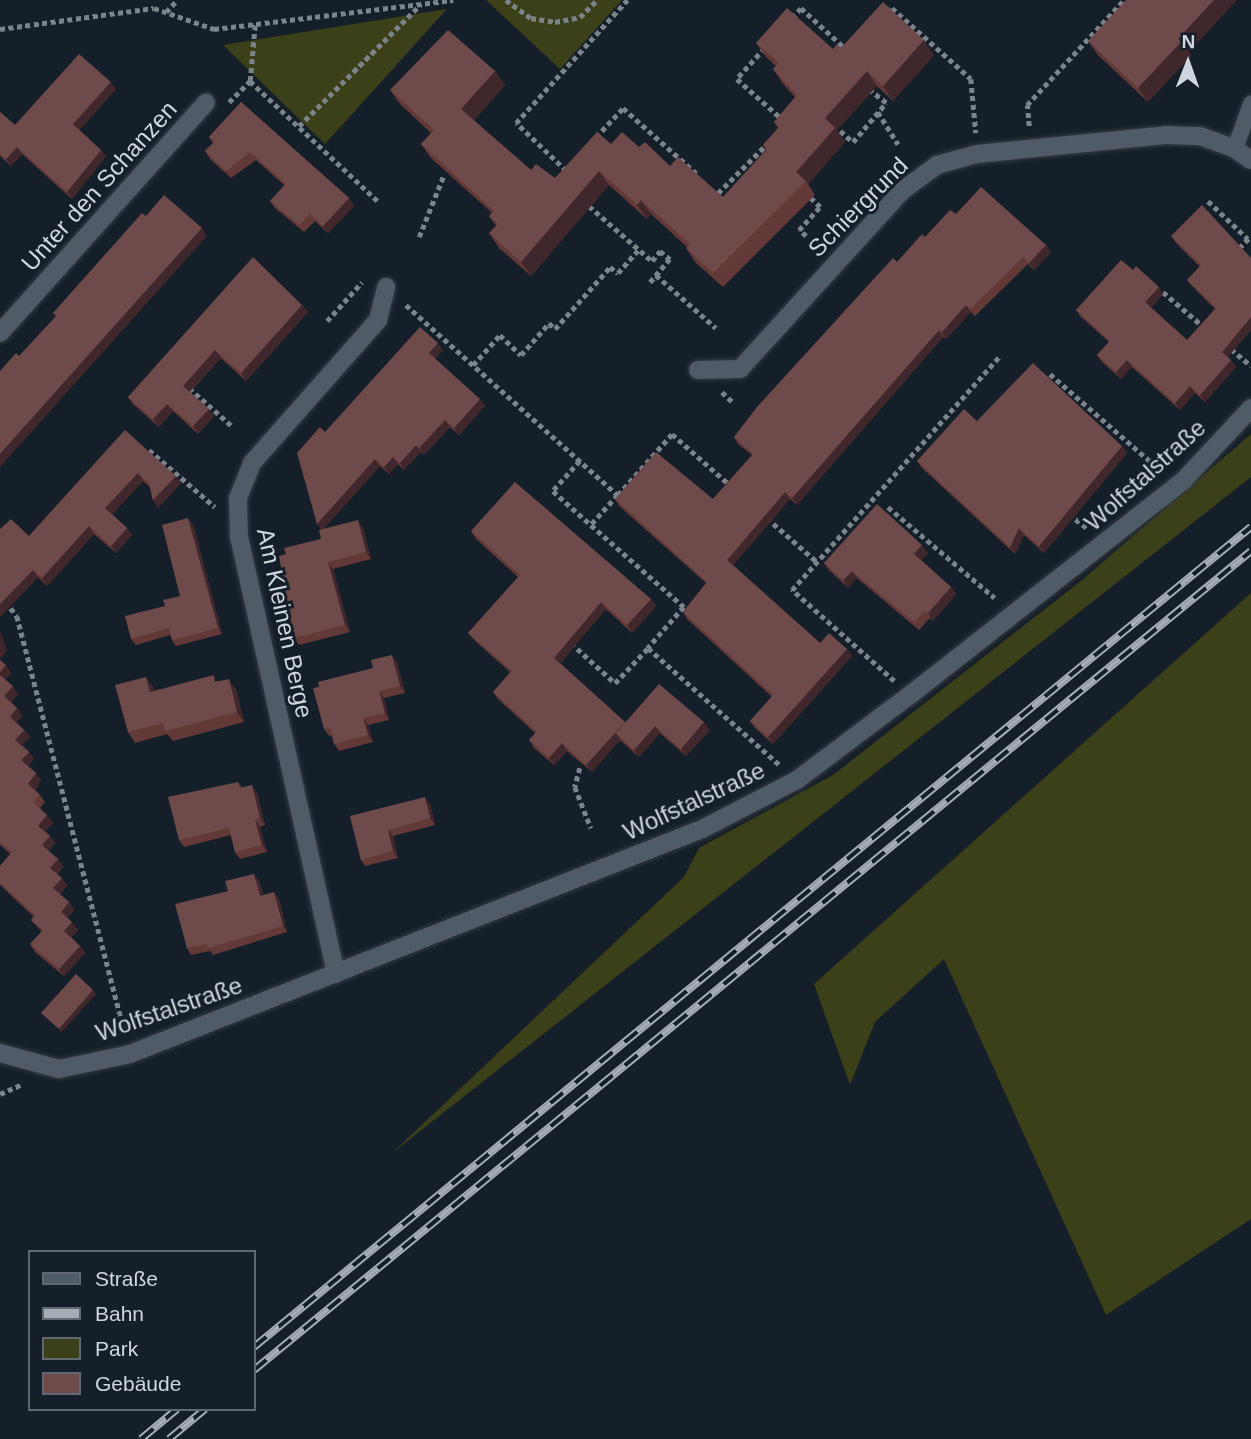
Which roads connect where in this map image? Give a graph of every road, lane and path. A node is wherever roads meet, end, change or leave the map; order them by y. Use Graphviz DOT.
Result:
graph roads {
  1 [pos="177,0"];
  2 [pos="453,0"];
  3 [pos="506,0"];
  4 [pos="597,0"];
  5 [pos="627,0"];
  6 [pos="1124,0"];
  7 [pos="421,4"];
  8 [pos="166,12"];
  9 [pos="884,17"];
  10 [pos="255,24"];
  11 [pos="0,29"];
  12 [pos="783,29"];
  13 [pos="774,39"];
  14 [pos="859,44"];
  15 [pos="250,81"];
  16 [pos="867,87"];
  17 [pos="206,103"];
  18 [pos="1251,104"];
  19 [pos="878,112"];
  20 [pos="786,122"];
  21 [pos="833,125"];
  22 [pos="299,126"];
  23 [pos="1030,135"];
  24 [pos="770,141"];
  25 [pos="976,141"];
  26 [pos="898,144"];
  27 [pos="586,149"];
  28 [pos="1235,149"];
  29 [pos="1251,160"];
  30 [pos="443,177"];
  31 [pos="559,178"];
  32 [pos="701,178"];
  33 [pos="711,187"];
  34 [pos="807,194"];
  35 [pos="378,201"];
  36 [pos="1208,201"];
  37 [pos="589,206"];
  38 [pos="806,236"];
  39 [pos="419,237"];
  40 [pos="1250,237"];
  41 [pos="1239,248"];
  42 [pos="638,250"];
  43 [pos="656,275"];
  44 [pos="648,285"];
  45 [pos="386,287"];
  46 [pos="1163,292"];
  47 [pos="327,320"];
  48 [pos="716,328"];
  49 [pos="0,333"];
  50 [pos="1212,333"];
  51 [pos="1222,341"];
  52 [pos="1000,356"];
  53 [pos="473,365"];
  54 [pos="1251,366"];
  55 [pos="698,370"];
  56 [pos="1050,374"];
  57 [pos="181,380"];
  58 [pos="1251,408"];
  59 [pos="232,426"];
  60 [pos="149,450"];
  61 [pos="580,461"];
  62 [pos="1165,474"];
  63 [pos="733,488"];
  64 [pos="618,495"];
  65 [pos="1060,506"];
  66 [pos="888,507"];
  67 [pos="221,512"];
  68 [pos="764,515"];
  69 [pos="591,525"];
  70 [pos="1106,545"];
  71 [pos="817,562"];
  72 [pos="0,595"];
  73 [pos="1015,614"];
  74 [pos="567,639"];
  75 [pos="648,648"];
  76 [pos="910,695"];
  77 [pos="580,768"];
  78 [pos="797,780"];
  79 [pos="591,828"];
  80 [pos="336,974"];
  81 [pos="126,1035"];
  82 [pos="0,1053"];
  1 -- 8 [label="path"];
  2 -- 7 [label="path"];
  3 -- 4 [label="path"];
  5 -- 31 [label="path"];
  6 -- 23 [label="path"];
  7 -- 10 [label="path"];
  7 -- 22 [label="path"];
  8 -- 10 [label="path"];
  8 -- 11 [label="path"];
  9 -- 25 [label="path"];
  10 -- 15 [label="path"];
  12 -- 14 [label="path"];
  13 -- 20 [label="path"];
  15 -- 17 [label="path"];
  15 -- 22 [label="path"];
  16 -- 19 [label="path"];
  17 -- 49 [label="street, Unter den Schanzen"];
  18 -- 28 [label="lane"];
  19 -- 21 [label="path"];
  19 -- 26 [label="path"];
  22 -- 35 [label="path"];
  24 -- 33 [label="path"];
  27 -- 32 [label="path"];
  28 -- 29 [label="street, Schiergrund"];
  28 -- 55 [label="street, Schiergrund"];
  30 -- 39 [label="path"];
  34 -- 38 [label="path"];
  36 -- 40 [label="path"];
  37 -- 42 [label="path"];
  40 -- 41 [label="path"];
  42 -- 43 [label="path"];
  42 -- 53 [label="path"];
  43 -- 44 [label="path"];
  43 -- 48 [label="path"];
  45 -- 47 [label="path"];
  45 -- 53 [label="path"];
  45 -- 80 [label="street, Am Kleinen Berge"];
  46 -- 50 [label="path"];
  51 -- 54 [label="path"];
  52 -- 71 [label="path"];
  53 -- 61 [label="path"];
  56 -- 62 [label="path"];
  57 -- 59 [label="path"];
  58 -- 70 [label="street, Wolfstalstraße"];
  60 -- 67 [label="path"];
  61 -- 64 [label="path"];
  61 -- 69 [label="path"];
  63 -- 64 [label="path"];
  64 -- 69 [label="path"];
  65 -- 70 [label="path"];
  66 -- 73 [label="path"];
  68 -- 71 [label="path"];
  69 -- 75 [label="path"];
  70 -- 73 [label="street, Wolfstalstraße"];
  71 -- 76 [label="path"];
  72 -- 81 [label="path"];
  73 -- 76 [label="street, Wolfstalstraße"];
  74 -- 75 [label="path"];
  75 -- 78 [label="path"];
  76 -- 78 [label="street, Wolfstalstraße"];
  77 -- 79 [label="path"];
  78 -- 80 [label="street, Wolfstalstraße"];
  80 -- 82 [label="street, Wolfstalstraße"];
}
